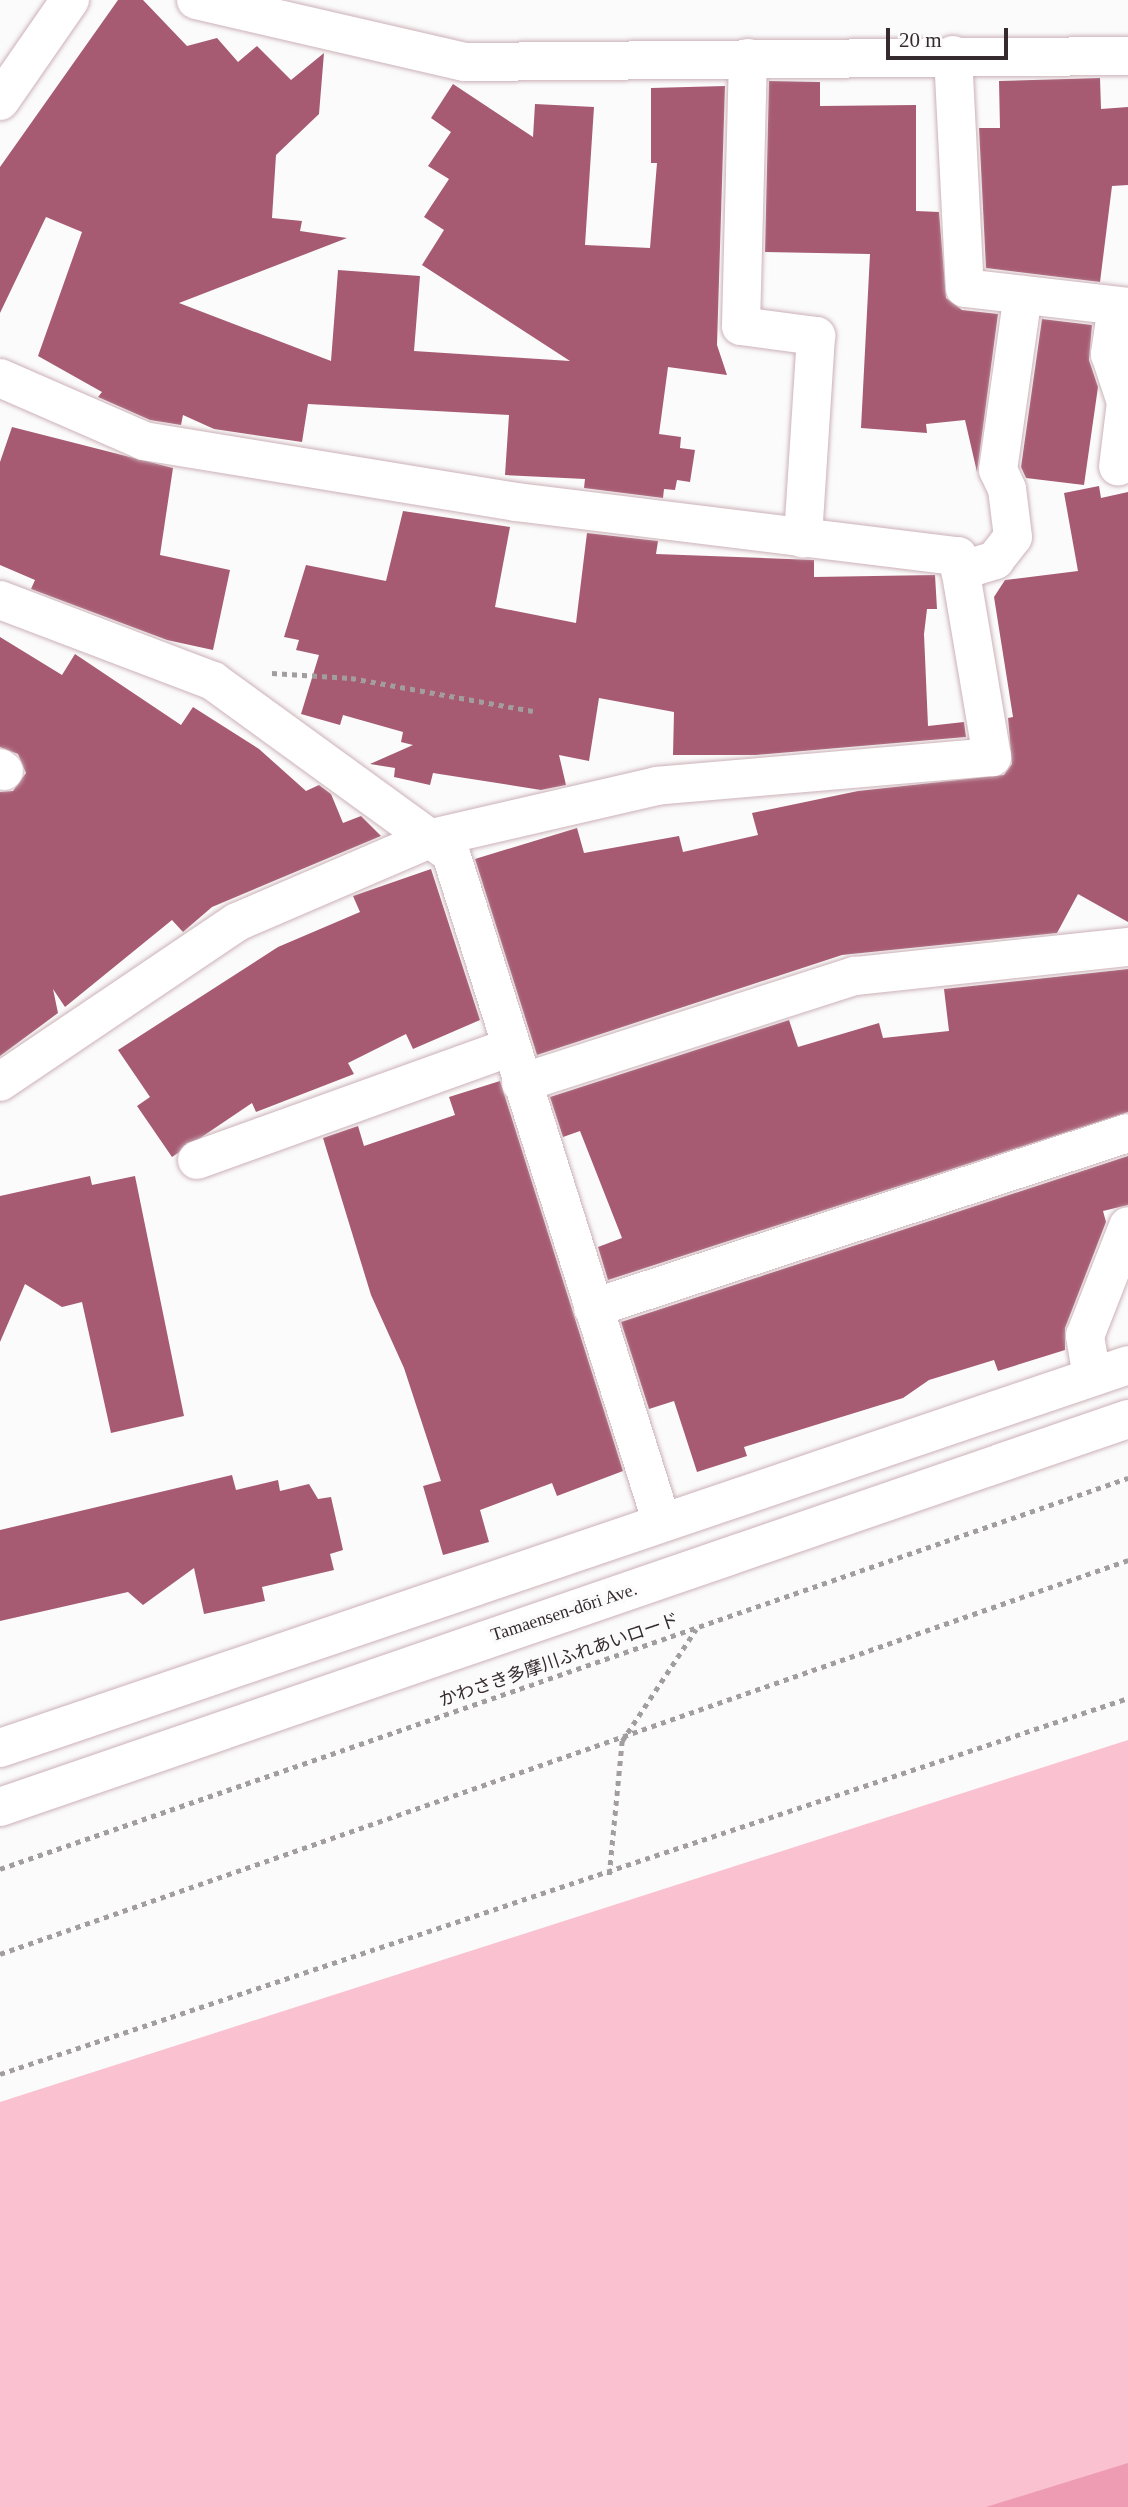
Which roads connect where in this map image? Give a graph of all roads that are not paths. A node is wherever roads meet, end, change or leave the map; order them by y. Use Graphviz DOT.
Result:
graph roads {
  1 [pos="70,0"];
  2 [pos="201,1"];
  3 [pos="953,55"];
  4 [pos="1128,56"];
  5 [pos="748,58"];
  6 [pos="0,101"];
  7 [pos="1023,295"];
  8 [pos="1122,307"];
  9 [pos="3,388"];
  10 [pos="1118,467"];
  11 [pos="803,539"];
  12 [pos="960,571"];
  13 [pos="0,600"];
  14 [pos="432,838"];
  15 [pos="1128,947"];
  16 [pos="516,1065"];
  17 [pos="0,1082"];
  18 [pos="1128,1133"];
  19 [pos="197,1160"];
  20 [pos="1128,1226"];
  21 [pos="593,1308"];
  22 [pos="1128,1365"];
  23 [pos="1092,1377"];
  24 [pos="1128,1419"];
  25 [pos="661,1520"];
  26 [pos="0,1748"];
  27 [pos="0,1807"];
  1 -- 6 [label="street"];
  2 -- 5 [label="street"];
  3 -- 4 [label="street"];
  3 -- 5 [label="street"];
  3 -- 7 [label="street"];
  5 -- 11 [label="street"];
  7 -- 8 [label="street"];
  7 -- 12 [label="street"];
  8 -- 10 [label="street"];
  9 -- 11 [label="street"];
  11 -- 12 [label="street"];
  12 -- 14 [label="street"];
  13 -- 14 [label="street"];
  14 -- 16 [label="street"];
  14 -- 17 [label="street"];
  15 -- 16 [label="street"];
  16 -- 19 [label="street"];
  16 -- 21 [label="street"];
  18 -- 21 [label="street"];
  20 -- 23 [label="street"];
  21 -- 25 [label="street"];
  22 -- 23 [label="street"];
  23 -- 25 [label="street"];
  24 -- 27 [label="street, Tamaensen-dōri Ave."];
  25 -- 26 [label="street"];
}
